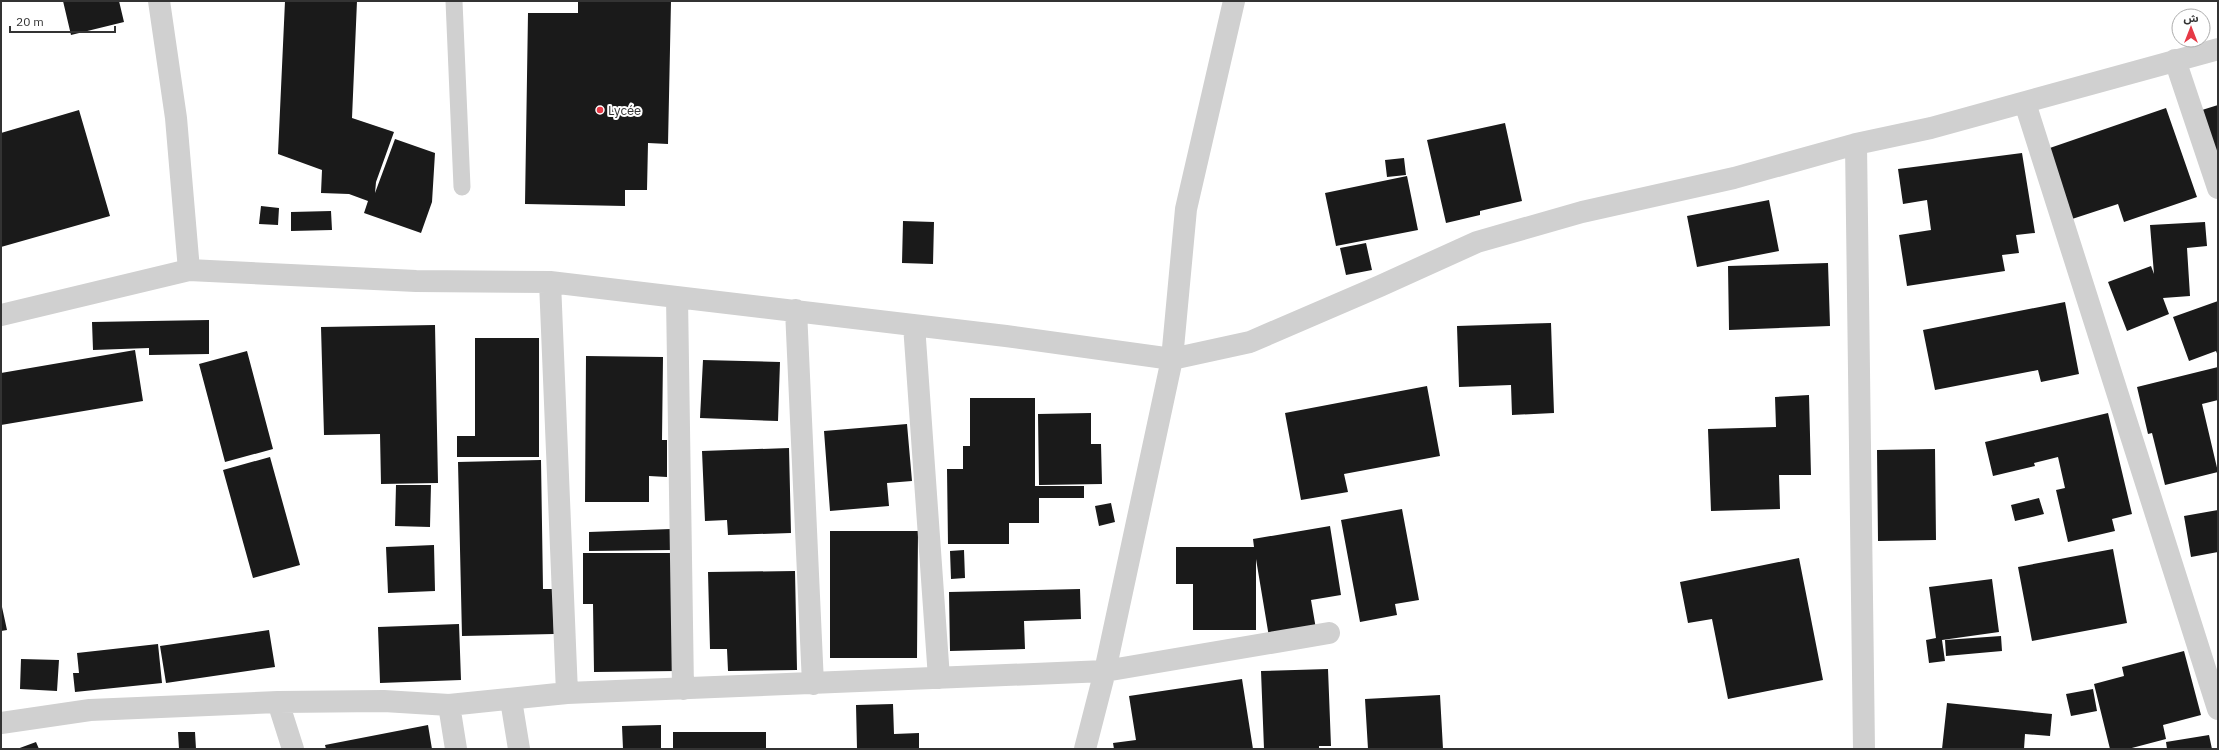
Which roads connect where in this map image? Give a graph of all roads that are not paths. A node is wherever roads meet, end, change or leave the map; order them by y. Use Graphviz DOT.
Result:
graph roads {
  1 [pos="159,1"];
  2 [pos="454,1"];
  3 [pos="1234,1"];
  4 [pos="2218,49"];
  5 [pos="2175,60"];
  6 [pos="2025,103"];
  7 [pos="1856,144"];
  8 [pos="462,187"];
  9 [pos="2218,188"];
  10 [pos="189,270"];
  11 [pos="550,282"];
  12 [pos="677,297"];
  13 [pos="796,310"];
  14 [pos="1,316"];
  15 [pos="914,325"];
  16 [pos="1172,359"];
  17 [pos="1330,633"];
  18 [pos="1105,672"];
  19 [pos="939,678"];
  20 [pos="813,684"];
  21 [pos="683,689"];
  22 [pos="567,693"];
  23 [pos="511,700"];
  24 [pos="278,702"];
  25 [pos="449,705"];
  26 [pos="2218,709"];
  27 [pos="1,723"];
  28 [pos="293,749"];
  29 [pos="456,749"];
  30 [pos="519,749"];
  31 [pos="1085,749"];
  32 [pos="1864,749"];
  1 -- 10 [label="street"];
  2 -- 8 [label="lane"];
  3 -- 16 [label="street"];
  4 -- 5 [label="street"];
  5 -- 6 [label="street"];
  5 -- 9 [label="street"];
  6 -- 7 [label="street"];
  6 -- 26 [label="street"];
  7 -- 16 [label="street"];
  7 -- 32 [label="street"];
  10 -- 11 [label="street"];
  10 -- 14 [label="street"];
  11 -- 12 [label="street"];
  11 -- 22 [label="street"];
  12 -- 13 [label="street"];
  12 -- 21 [label="street"];
  13 -- 15 [label="street"];
  13 -- 20 [label="street"];
  15 -- 16 [label="street"];
  15 -- 19 [label="street"];
  16 -- 18 [label="street"];
  17 -- 18 [label="street"];
  18 -- 19 [label="street"];
  18 -- 31 [label="street"];
  19 -- 20 [label="street"];
  20 -- 21 [label="street"];
  21 -- 22 [label="street"];
  22 -- 23 [label="street"];
  23 -- 25 [label="street"];
  23 -- 30 [label="street"];
  24 -- 25 [label="street"];
  24 -- 27 [label="street"];
  24 -- 28 [label="street"];
  25 -- 29 [label="street"];
}
